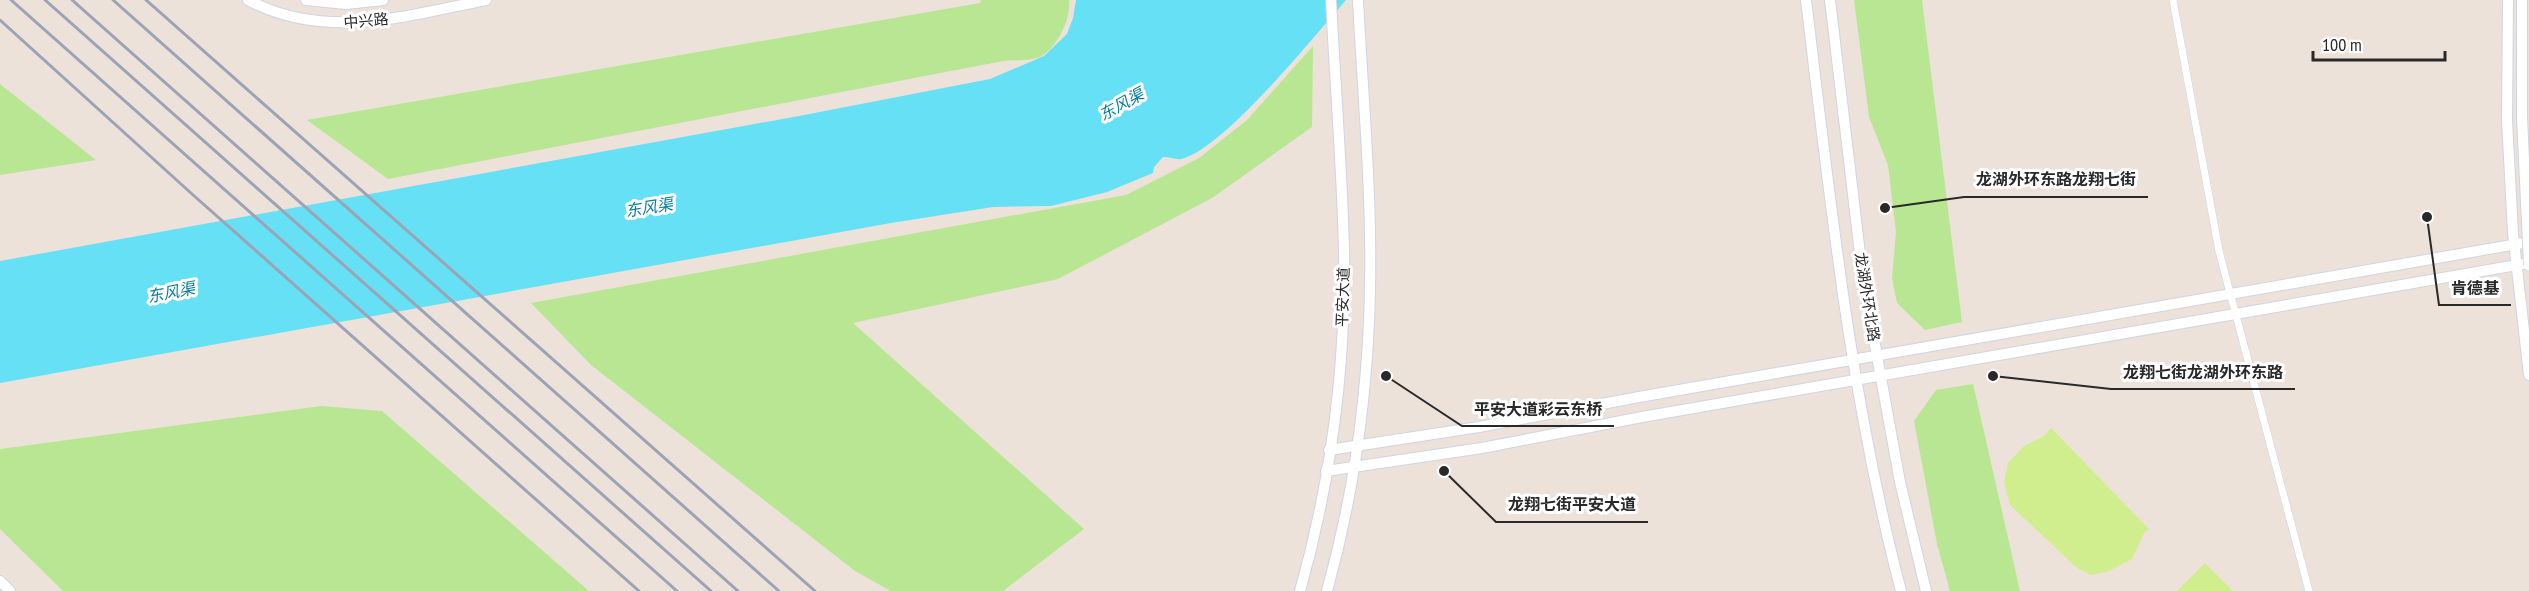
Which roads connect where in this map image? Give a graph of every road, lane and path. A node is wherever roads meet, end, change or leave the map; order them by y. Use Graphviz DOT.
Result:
graph roads {
  1 [pos="248,0"];
  2 [pos="306,0"];
  3 [pos="383,0"];
  4 [pos="486,0"];
  5 [pos="1331,0"];
  6 [pos="1358,0"];
  7 [pos="1806,0"];
  8 [pos="1830,0"];
  9 [pos="2173,0"];
  10 [pos="2508,0"];
  11 [pos="2522,0"];
  12 [pos="2529,242"];
  13 [pos="2514,244"];
  14 [pos="2529,264"];
  15 [pos="2516,265"];
  16 [pos="2230,294"];
  17 [pos="2235,314"];
  18 [pos="1875,356"];
  19 [pos="1852,360"];
  20 [pos="2529,375"];
  21 [pos="1879,376"];
  22 [pos="1856,380"];
  23 [pos="1356,446"];
  24 [pos="1329,450"];
  25 [pos="1353,468"];
  26 [pos="1326,471"];
  27 [pos="0,579"];
  28 [pos="9,590"];
  29 [pos="1300,591"];
  30 [pos="1328,591"];
  31 [pos="1902,591"];
  32 [pos="1926,591"];
  33 [pos="2309,591"];
  1 -- 4 [label="street, 中兴路"];
  2 -- 3 [label="street, 中兴路"];
  5 -- 24 [label="street, 平安大道"];
  6 -- 23 [label="street, 平安大道"];
  7 -- 19 [label="street, 龙湖外环北路"];
  8 -- 18 [label="street, 龙湖外环北路"];
  9 -- 16 [label="street"];
  10 -- 13 [label="street"];
  11 -- 14 [label="street, bridge"];
  12 -- 13 [label="street"];
  13 -- 15 [label="street"];
  13 -- 16 [label="street"];
  14 -- 15 [label="street"];
  15 -- 17 [label="street"];
  15 -- 20 [label="street"];
  16 -- 17 [label="street"];
  16 -- 18 [label="street"];
  17 -- 21 [label="street"];
  17 -- 33 [label="street"];
  18 -- 19 [label="street"];
  18 -- 21 [label="street, 龙湖外环北路"];
  19 -- 22 [label="street, 龙湖外环北路"];
  19 -- 23 [label="street"];
  21 -- 22 [label="street"];
  21 -- 32 [label="street, 龙湖外环北路"];
  22 -- 25 [label="street"];
  22 -- 31 [label="street, 龙湖外环北路"];
  23 -- 24 [label="street"];
  23 -- 25 [label="street, 平安大道"];
  24 -- 26 [label="street, 平安大道"];
  25 -- 26 [label="street"];
  25 -- 30 [label="street, 平安大道"];
  26 -- 29 [label="street, 平安大道"];
  27 -- 28 [label="street"];
}
